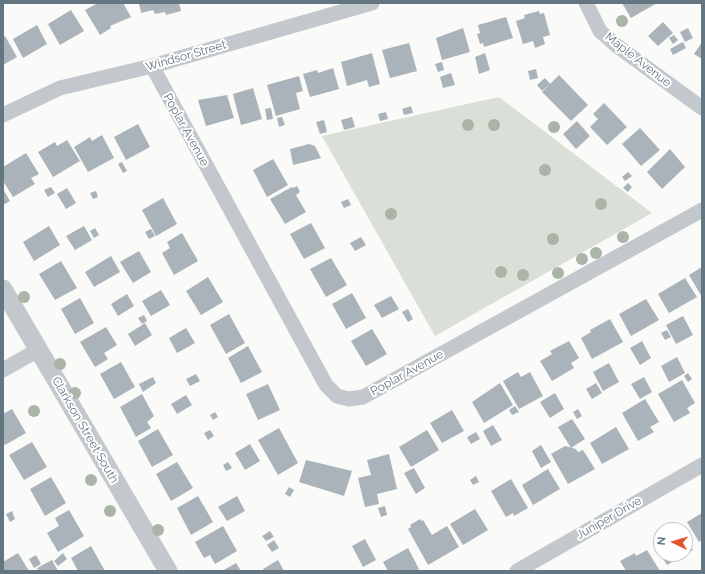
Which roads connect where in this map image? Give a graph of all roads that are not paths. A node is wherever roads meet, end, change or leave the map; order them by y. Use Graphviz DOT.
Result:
graph roads {
  1 [pos="372,3"];
  2 [pos="586,3"];
  3 [pos="152,66"];
  4 [pos="702,108"];
  5 [pos="3,115"];
  6 [pos="702,210"];
  7 [pos="3,288"];
  8 [pos="38,350"];
  9 [pos="3,370"];
  10 [pos="702,465"];
  11 [pos="168,571"];
  12 [pos="517,571"];
  1 -- 3 [label="street, Windsor Street"];
  2 -- 4 [label="street, Maple Avenue"];
  3 -- 5 [label="street, Windsor Street"];
  3 -- 6 [label="street, Poplar Avenue"];
  7 -- 8 [label="street, Clarkson Street South"];
  8 -- 9 [label="street"];
  8 -- 11 [label="street, Clarkson Street South"];
  10 -- 12 [label="street, Juniper Drive"];
}
